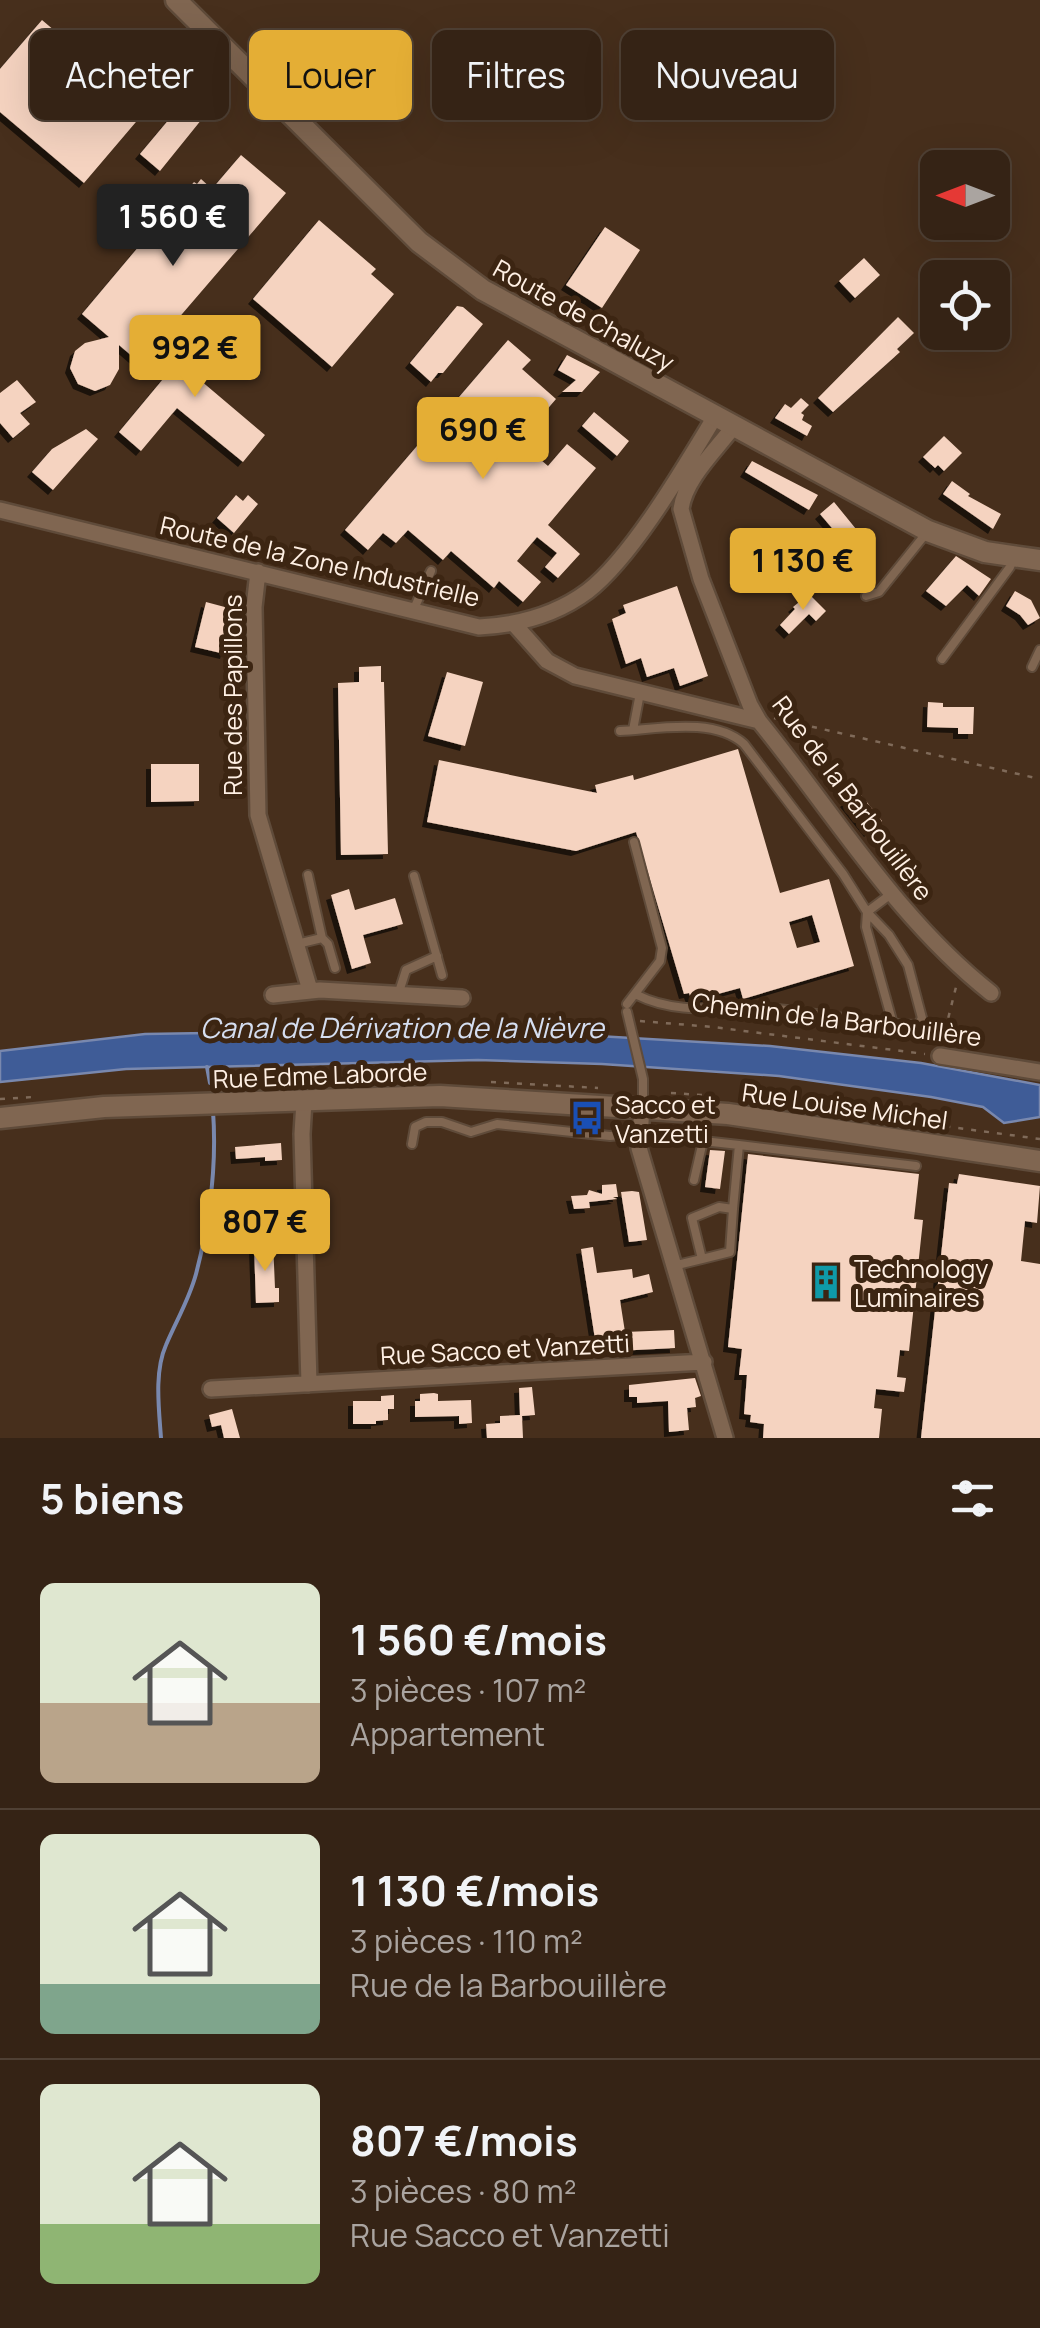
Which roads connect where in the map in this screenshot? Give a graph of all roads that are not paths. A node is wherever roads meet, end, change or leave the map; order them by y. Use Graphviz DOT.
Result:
graph roads {
  1 [pos="176,0"];
  2 [pos="725,421"];
  3 [pos="0,510"];
  4 [pos="928,531"];
  5 [pos="1014,557"];
  6 [pos="1040,558"];
  7 [pos="431,571"];
  8 [pos="258,572"];
  9 [pos="866,596"];
  10 [pos="413,611"];
  11 [pos="515,625"];
  12 [pos="1040,650"];
  13 [pos="942,659"];
  14 [pos="1032,667"];
  15 [pos="640,693"];
  16 [pos="758,717"];
  17 [pos="620,730"];
  18 [pos="633,730"];
  19 [pos="634,842"];
  20 [pos="308,875"];
  21 [pos="414,876"];
  22 [pos="892,894"];
  23 [pos="867,912"];
  24 [pos="322,938"];
  25 [pos="297,944"];
  26 [pos="437,956"];
  27 [pos="335,968"];
  28 [pos="442,975"];
  29 [pos="310,990"];
  30 [pos="991,993"];
  31 [pos="273,994"];
  32 [pos="398,995"];
  33 [pos="637,995"];
  34 [pos="462,998"];
  35 [pos="893,1024"];
  36 [pos="940,1056"];
  37 [pos="1040,1072"];
  38 [pos="304,1101"];
  39 [pos="642,1110"];
  40 [pos="0,1118"];
  41 [pos="640,1132"];
  42 [pos="412,1144"];
  43 [pos="739,1145"];
  44 [pos="1040,1161"];
  45 [pos="916,1166"];
  46 [pos="694,1180"];
  47 [pos="734,1209"];
  48 [pos="702,1259"];
  49 [pos="672,1266"];
  50 [pos="704,1362"];
  51 [pos="309,1384"];
  52 [pos="210,1389"];
  53 [pos="725,1438"];
  1 -- 2 [label="street, Route de Chaluzy"];
  2 -- 4 [label="street, Route de Chaluzy"];
  2 -- 11 [label="street, Route de la Zone Industrielle"];
  2 -- 16 [label="street, Rue de la Barbouillère"];
  3 -- 8 [label="street, Route de la Zone Industrielle"];
  4 -- 5 [label="street, Route de Chaluzy"];
  4 -- 9 [label="lane"];
  5 -- 6 [label="street, Route de Chaluzy"];
  5 -- 13 [label="lane"];
  7 -- 10 [label="lane"];
  8 -- 10 [label="street, Route de la Zone Industrielle"];
  8 -- 25 [label="street, Rue des Papillons"];
  10 -- 11 [label="street, Route de la Zone Industrielle"];
  11 -- 15 [label="street"];
  12 -- 14 [label="lane"];
  15 -- 16 [label="street"];
  15 -- 18 [label="lane"];
  16 -- 22 [label="street, Rue de la Barbouillère"];
  17 -- 18 [label="lane"];
  18 -- 23 [label="lane"];
  19 -- 33 [label="lane"];
  20 -- 24 [label="lane"];
  21 -- 26 [label="lane"];
  22 -- 23 [label="lane"];
  22 -- 30 [label="street, Rue de la Barbouillère"];
  23 -- 35 [label="lane"];
  23 -- 35 [label="lane"];
  24 -- 25 [label="lane"];
  24 -- 27 [label="lane"];
  25 -- 29 [label="street, Rue des Papillons"];
  26 -- 28 [label="lane"];
  26 -- 32 [label="lane"];
  29 -- 31 [label="street"];
  29 -- 32 [label="street"];
  32 -- 34 [label="street"];
  33 -- 35 [label="lane"];
  33 -- 39 [label="lane"];
  36 -- 37 [label="street, Chemin de la Barbouillère"];
  38 -- 39 [label="street, Rue Edme Laborde"];
  38 -- 40 [label="street, Rue Edme Laborde"];
  38 -- 51 [label="street"];
  39 -- 41 [label="street"];
  39 -- 44 [label="street, Rue Louise Michel"];
  41 -- 42 [label="lane"];
  41 -- 49 [label="street"];
  43 -- 45 [label="lane"];
  43 -- 46 [label="lane"];
  43 -- 47 [label="lane"];
  47 -- 48 [label="lane"];
  47 -- 48 [label="lane"];
  48 -- 49 [label="lane"];
  49 -- 50 [label="street"];
  50 -- 51 [label="street, Rue Sacco et Vanzetti"];
  50 -- 53 [label="street"];
  51 -- 52 [label="street, Rue Sacco et Vanzetti"];
}
